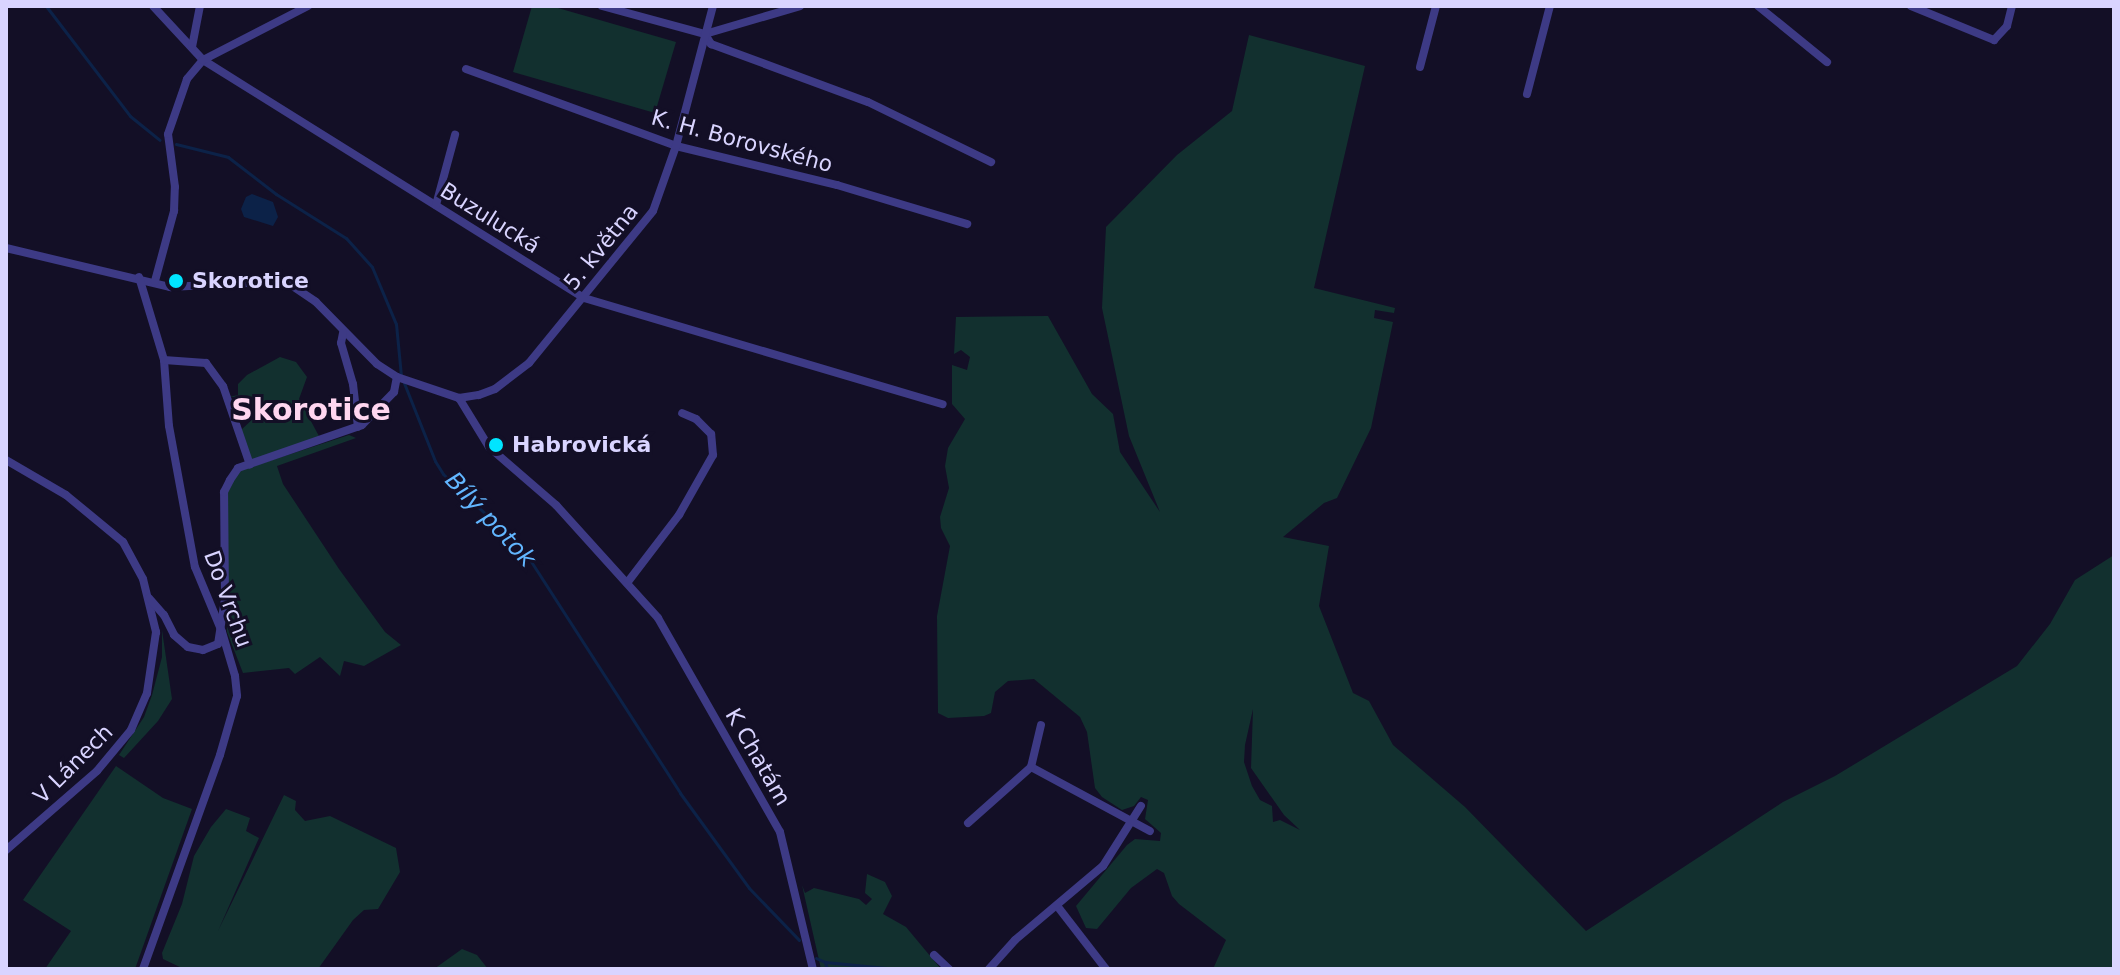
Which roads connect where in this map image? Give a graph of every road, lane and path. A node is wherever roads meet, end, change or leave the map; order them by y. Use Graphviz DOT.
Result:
graph roads {
  1 [pos="153,6"];
  2 [pos="200,6"];
  3 [pos="308,6"];
  4 [pos="602,6"];
  5 [pos="713,6"];
  6 [pos="800,6"];
  7 [pos="1436,6"];
  8 [pos="1550,6"];
  9 [pos="1758,6"];
  10 [pos="1911,6"];
  11 [pos="2012,6"];
  12 [pos="705,34"];
  13 [pos="192,47"];
  14 [pos="203,60"];
  15 [pos="1827,62"];
  16 [pos="1420,67"];
  17 [pos="466,69"];
  18 [pos="1527,94"];
  19 [pos="455,135"];
  20 [pos="676,146"];
  21 [pos="991,162"];
  22 [pos="436,205"];
  23 [pos="967,224"];
  24 [pos="6,248"];
  25 [pos="139,277"];
  26 [pos="155,281"];
  27 [pos="584,298"];
  28 [pos="343,333"];
  29 [pos="164,360"];
  30 [pos="397,377"];
  31 [pos="459,398"];
  32 [pos="943,404"];
  33 [pos="682,413"];
  34 [pos="358,427"];
  35 [pos="6,460"];
  36 [pos="250,465"];
  37 [pos="627,583"];
  38 [pos="147,596"];
  39 [pos="222,632"];
  40 [pos="1041,725"];
  41 [pos="1031,767"];
  42 [pos="1141,806"];
  43 [pos="1133,822"];
  44 [pos="968,823"];
  45 [pos="1150,831"];
  46 [pos="6,850"];
  47 [pos="1058,907"];
  48 [pos="934,955"];
  49 [pos="143,969"];
  50 [pos="813,969"];
  51 [pos="949,969"];
  52 [pos="989,969"];
  53 [pos="1106,969"];
  1 -- 13 [label="street, Buzulucká"];
  2 -- 13 [label="street"];
  3 -- 14 [label="street"];
  4 -- 12 [label="street"];
  5 -- 12 [label="street, 5. května"];
  6 -- 12 [label="street"];
  7 -- 16 [label="street"];
  8 -- 18 [label="street"];
  9 -- 15 [label="street"];
  10 -- 11 [label="street"];
  12 -- 20 [label="street, 5. května"];
  12 -- 21 [label="street"];
  13 -- 14 [label="street, Buzulucká"];
  14 -- 22 [label="street, Buzulucká"];
  14 -- 26 [label="street"];
  17 -- 20 [label="street, K. H. Borovského"];
  19 -- 22 [label="street"];
  20 -- 23 [label="street, K. H. Borovského"];
  20 -- 27 [label="street, 5. května"];
  22 -- 27 [label="street, Buzulucká"];
  24 -- 25 [label="street"];
  25 -- 26 [label="street"];
  25 -- 29 [label="street, Do Vrchu"];
  26 -- 28 [label="street"];
  27 -- 31 [label="street, 5. května"];
  27 -- 32 [label="street, Buzulucká"];
  28 -- 30 [label="street"];
  28 -- 34 [label="street"];
  29 -- 36 [label="street"];
  29 -- 39 [label="street, Do Vrchu"];
  30 -- 31 [label="street"];
  30 -- 34 [label="street"];
  31 -- 37 [label="street, K Chatám"];
  33 -- 37 [label="street"];
  34 -- 36 [label="street"];
  35 -- 38 [label="street, V Lánech"];
  36 -- 39 [label="street"];
  37 -- 50 [label="street, K Chatám"];
  38 -- 39 [label="street, V Lánech"];
  38 -- 46 [label="street, V Lánech"];
  39 -- 49 [label="street, Do Vrchu"];
  40 -- 41 [label="street"];
  41 -- 43 [label="street"];
  41 -- 44 [label="street"];
  42 -- 43 [label="street"];
  43 -- 45 [label="street"];
  43 -- 47 [label="street"];
  47 -- 52 [label="street"];
  47 -- 53 [label="street"];
  48 -- 51 [label="street"];
}
